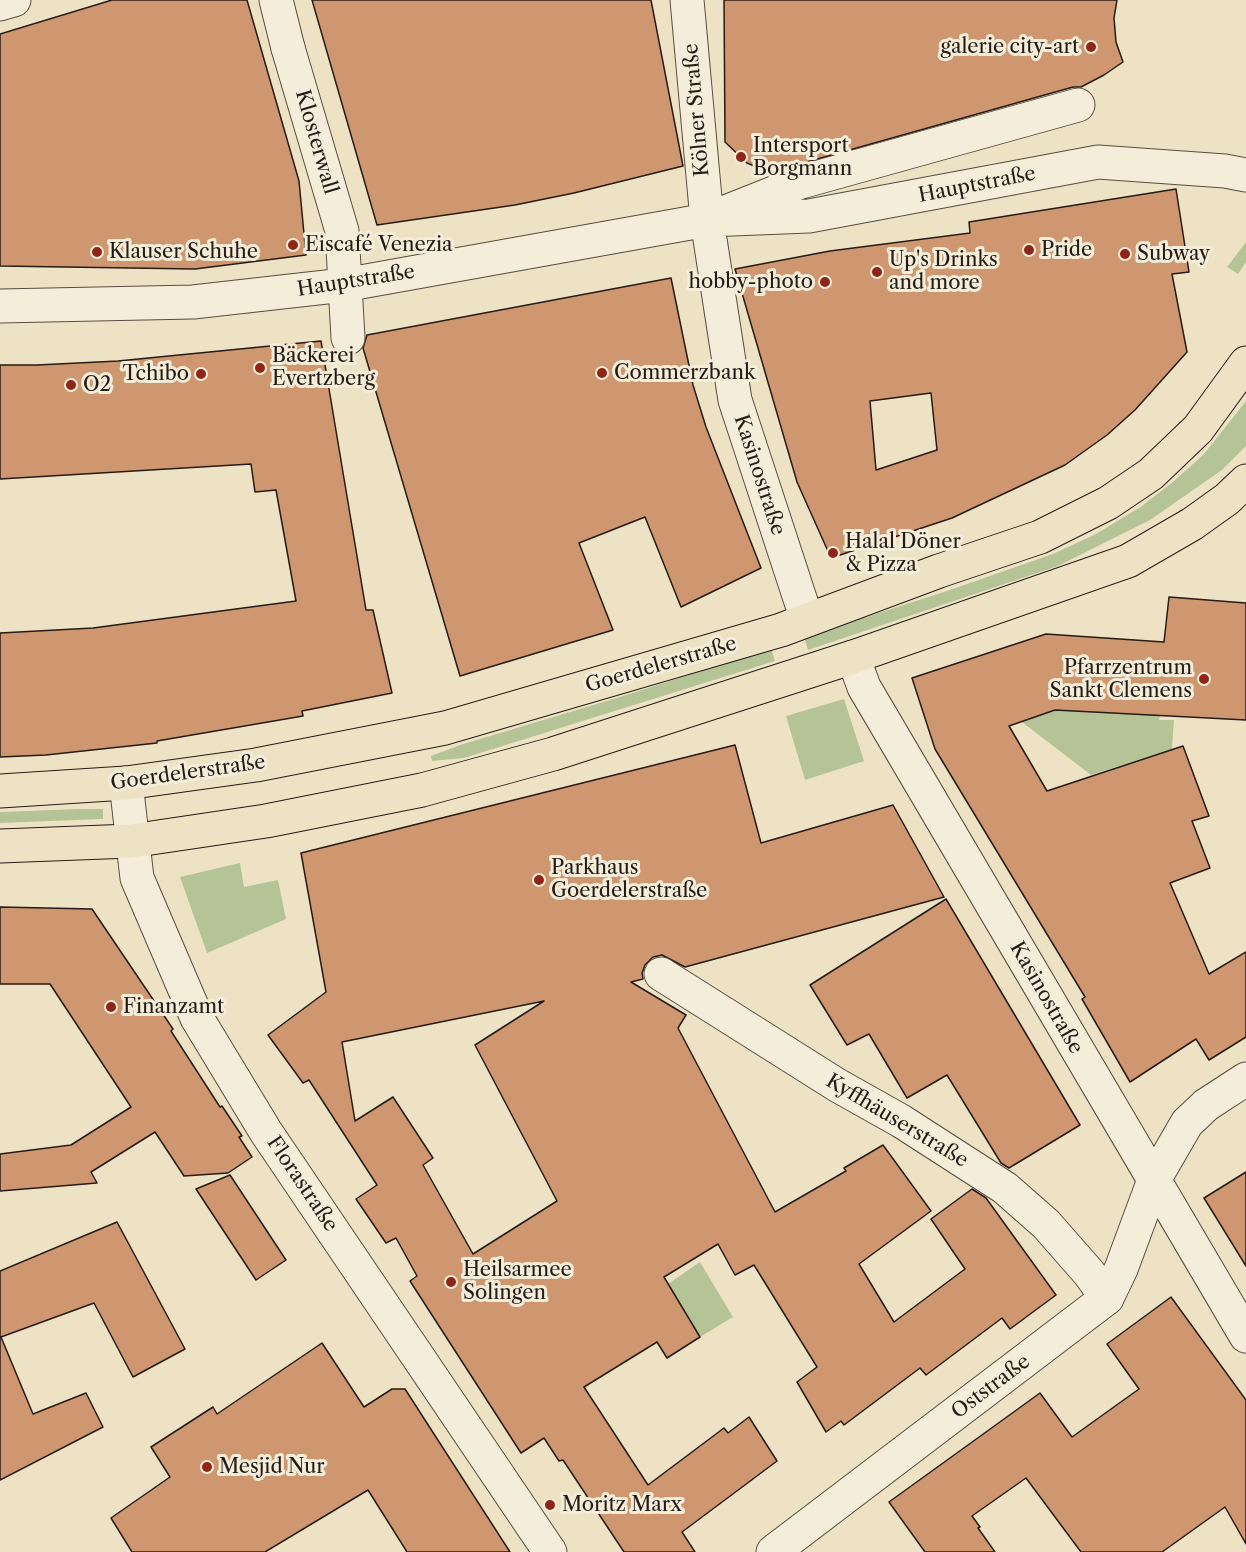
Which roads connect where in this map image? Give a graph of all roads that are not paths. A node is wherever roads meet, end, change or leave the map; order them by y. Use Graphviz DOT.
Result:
graph roads {
  1 [pos="14,0"];
  2 [pos="276,0"];
  3 [pos="687,0"];
  4 [pos="0,4"];
  5 [pos="1078,105"];
  6 [pos="1246,175"];
  7 [pos="707,220"];
  8 [pos="344,285"];
  9 [pos="0,306"];
  10 [pos="348,338"];
  11 [pos="1246,363"];
  12 [pos="1246,481"];
  13 [pos="807,620"];
  14 [pos="853,657"];
  15 [pos="126,783"];
  16 [pos="0,790"];
  17 [pos="131,841"];
  18 [pos="0,846"];
  19 [pos="661,974"];
  20 [pos="1246,1079"];
  21 [pos="1154,1180"];
  22 [pos="1107,1298"];
  23 [pos="1246,1336"];
  24 [pos="550,1552"];
  25 [pos="773,1552"];
  1 -- 4 [label="street"];
  2 -- 8 [label="street, Klosterwall"];
  3 -- 7 [label="street, Kölner Straße"];
  5 -- 7 [label="street, Hauptstraße"];
  6 -- 7 [label="street, Hauptstraße"];
  7 -- 8 [label="street, Hauptstraße"];
  7 -- 13 [label="street, Kasinostraße"];
  8 -- 9 [label="street, Hauptstraße"];
  8 -- 10 [label="street, Klosterwall"];
  11 -- 13 [label="main road, Goerdelerstraße"];
  12 -- 14 [label="main road"];
  13 -- 15 [label="main road, Goerdelerstraße"];
  14 -- 17 [label="main road"];
  14 -- 21 [label="street, Kasinostraße"];
  15 -- 16 [label="main road, Goerdelerstraße"];
  15 -- 17 [label="street, Florastraße"];
  17 -- 18 [label="main road"];
  17 -- 24 [label="street, Florastraße"];
  19 -- 22 [label="street, Kyffhäuserstraße"];
  20 -- 21 [label="street, Oststraße"];
  21 -- 22 [label="street, Oststraße"];
  21 -- 23 [label="street, Kasinostraße"];
  22 -- 25 [label="street, Oststraße"];
}
